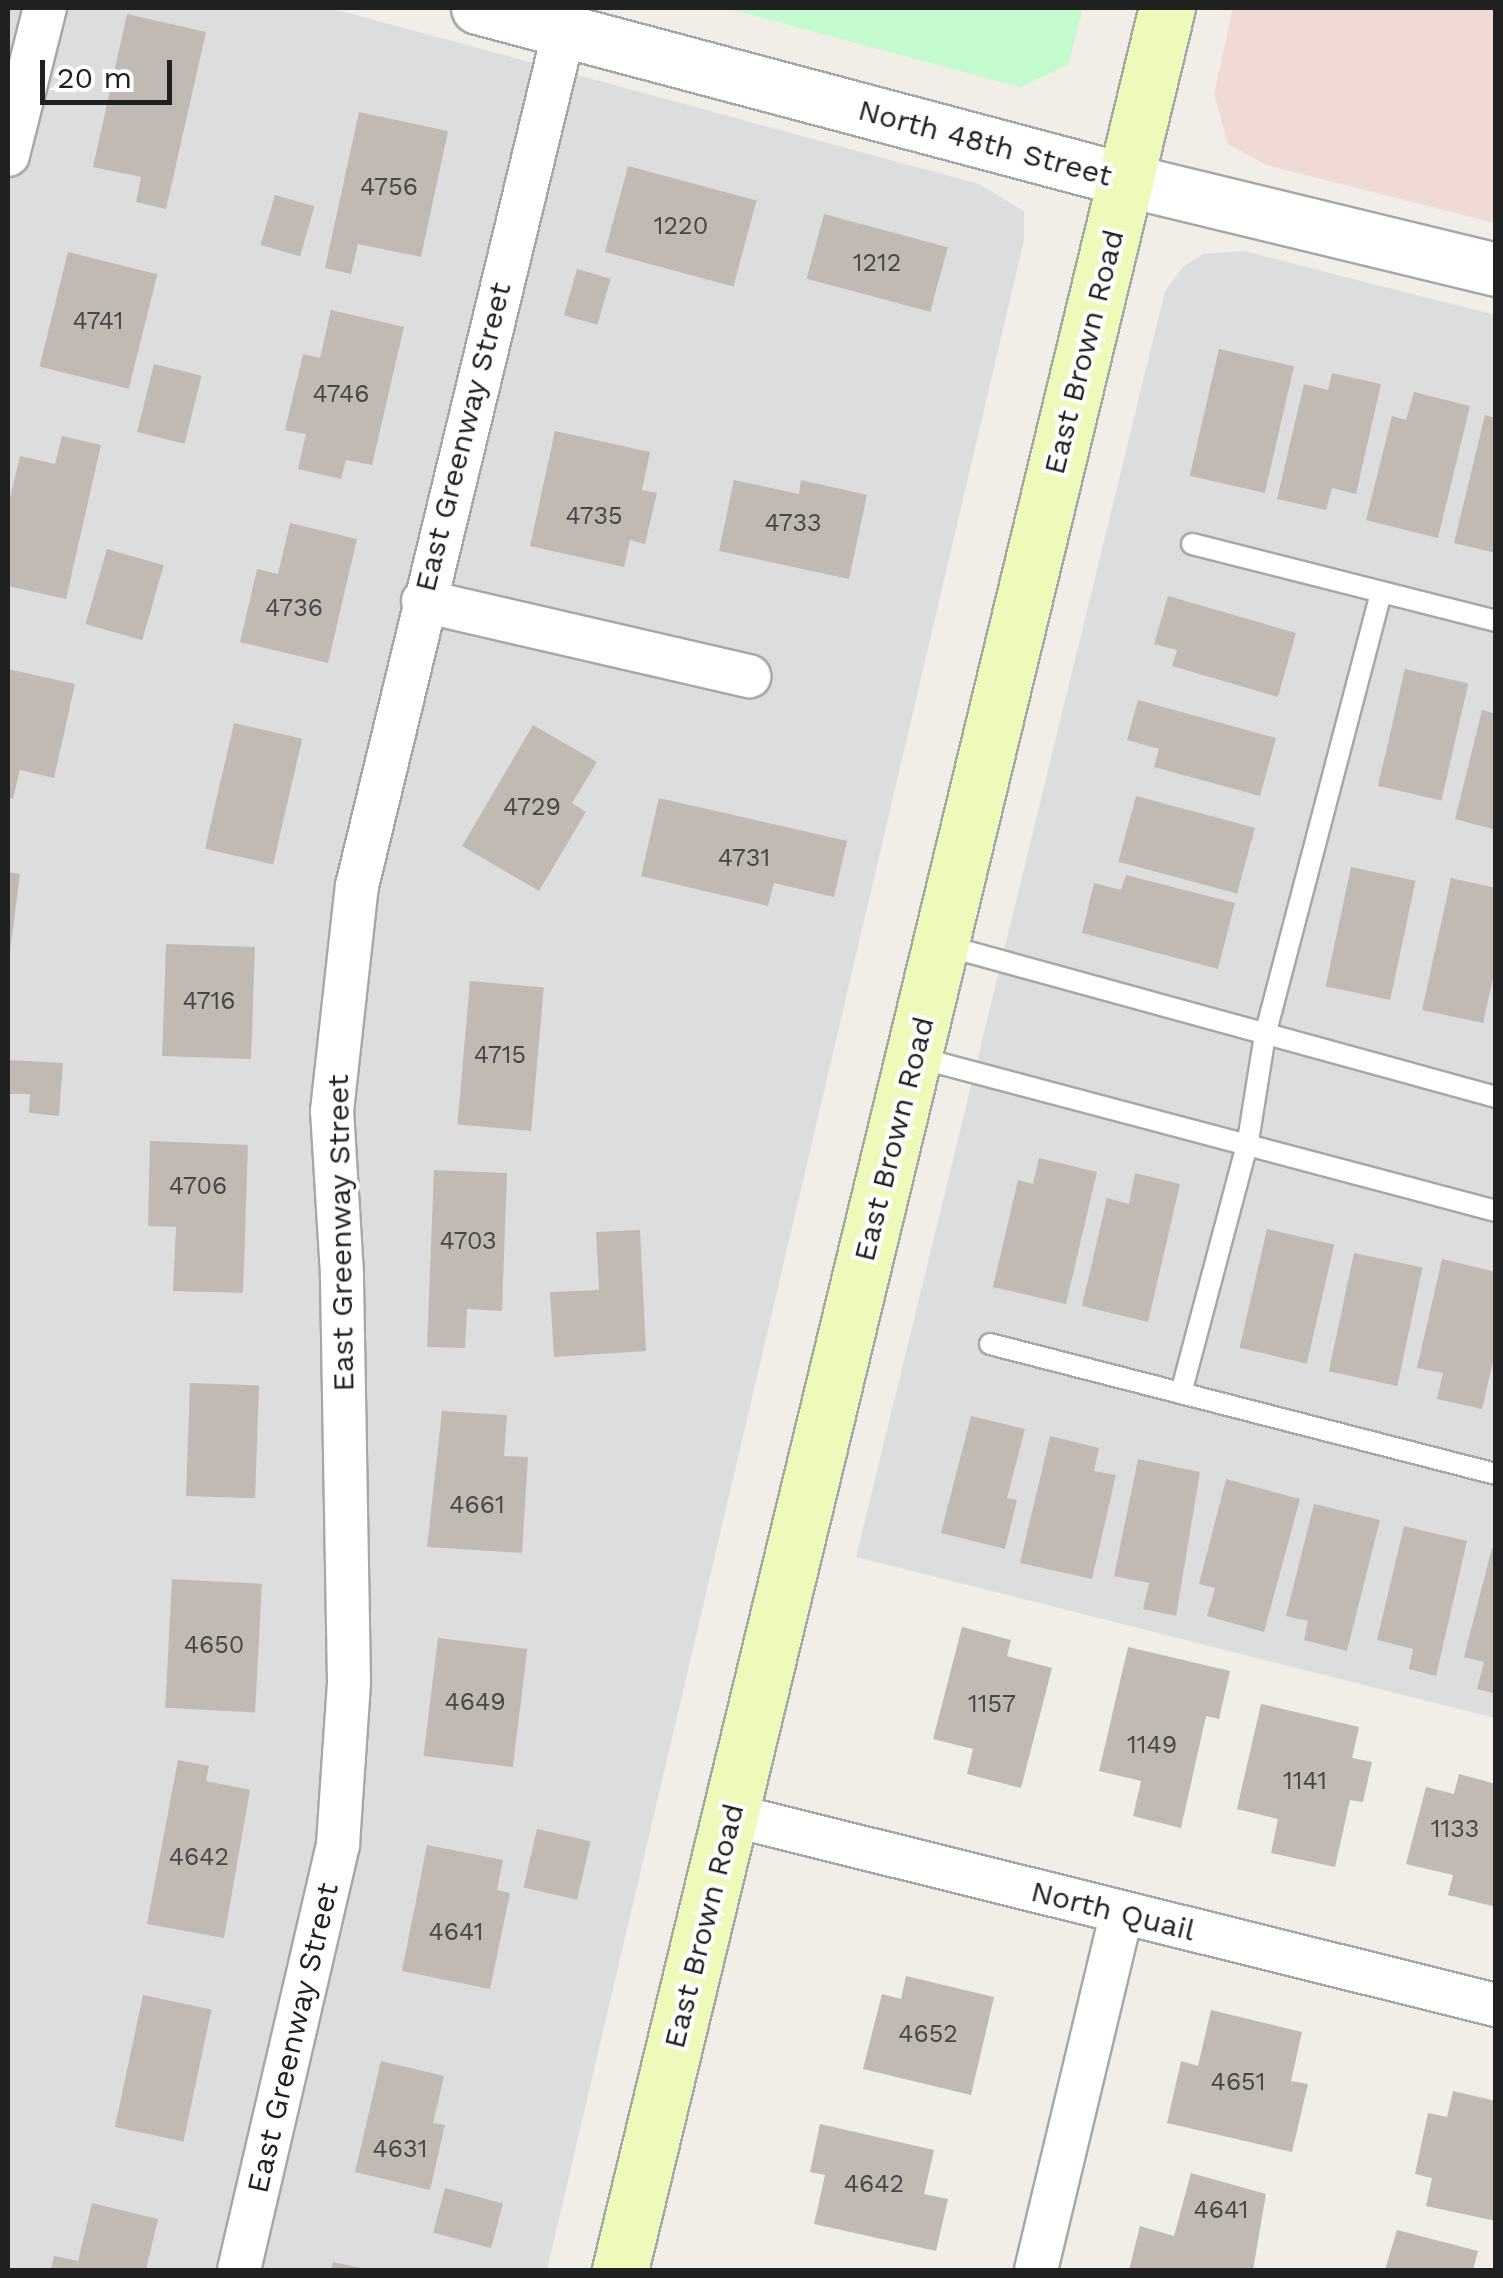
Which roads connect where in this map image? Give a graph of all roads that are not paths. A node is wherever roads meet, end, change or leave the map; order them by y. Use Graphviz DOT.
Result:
graph roads {
  1 [pos="44,8"];
  2 [pos="478,8"];
  3 [pos="1167,8"];
  4 [pos="564,31"];
  5 [pos="8,155"];
  6 [pos="1125,180"];
  7 [pos="1496,270"];
  8 [pos="1192,544"];
  9 [pos="1381,592"];
  10 [pos="423,601"];
  11 [pos="1496,621"];
  12 [pos="749,676"];
  13 [pos="941,944"];
  14 [pos="1264,1035"];
  15 [pos="914,1056"];
  16 [pos="1496,1097"];
  17 [pos="1248,1140"];
  18 [pos="1496,1211"];
  19 [pos="990,1344"];
  20 [pos="1181,1393"];
  21 [pos="1496,1474"];
  22 [pos="730,1815"];
  23 [pos="1122,1913"];
  24 [pos="1496,2005"];
  25 [pos="239,2270"];
  26 [pos="620,2270"];
  27 [pos="1036,2270"];
  1 -- 5 [label="street"];
  2 -- 4 [label="street, North 48th Street"];
  3 -- 6 [label="main road, East Brown Road"];
  4 -- 6 [label="street, North 48th Street"];
  4 -- 10 [label="street, East Greenway Street"];
  6 -- 7 [label="street, North 48th Street"];
  6 -- 13 [label="main road, East Brown Road"];
  8 -- 9 [label="lane"];
  9 -- 11 [label="lane"];
  9 -- 14 [label="lane"];
  10 -- 12 [label="street"];
  10 -- 25 [label="street, East Greenway Street"];
  13 -- 14 [label="lane"];
  13 -- 15 [label="main road, East Brown Road"];
  14 -- 16 [label="lane"];
  14 -- 17 [label="lane"];
  15 -- 17 [label="lane"];
  15 -- 22 [label="main road, East Brown Road"];
  17 -- 18 [label="lane"];
  17 -- 20 [label="lane"];
  19 -- 20 [label="lane"];
  20 -- 21 [label="lane"];
  22 -- 23 [label="street, North Quail"];
  22 -- 26 [label="main road, East Brown Road"];
  23 -- 24 [label="street, North Quail"];
  23 -- 27 [label="street"];
}
